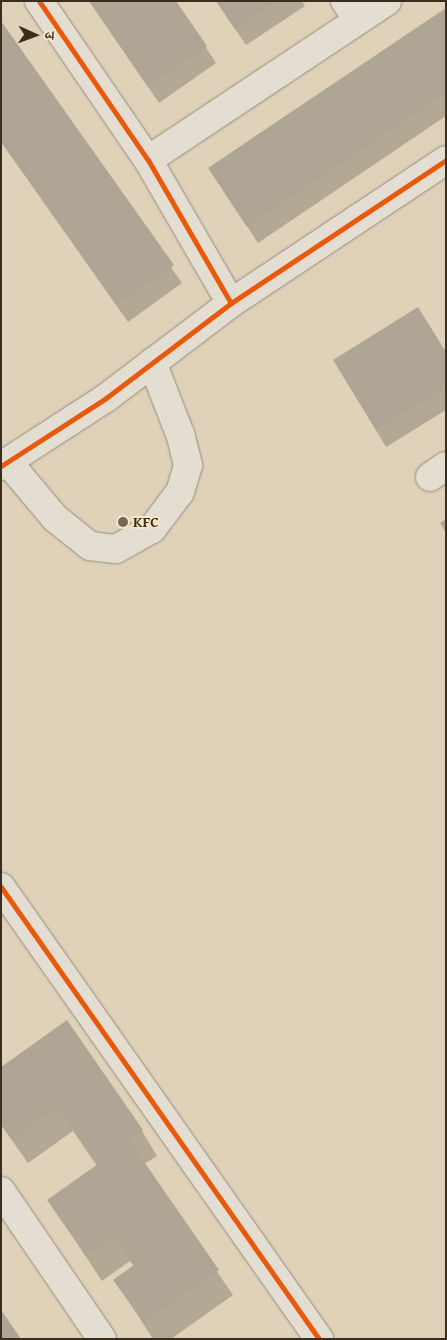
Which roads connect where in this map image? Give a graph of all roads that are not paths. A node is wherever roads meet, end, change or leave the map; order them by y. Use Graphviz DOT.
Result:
graph roads {
  1 [pos="39,1"];
  2 [pos="386,1"];
  3 [pos="352,11"];
  4 [pos="148,160"];
  5 [pos="446,160"];
  6 [pos="231,303"];
  7 [pos="152,362"];
  8 [pos="5,464"];
  9 [pos="1,887"];
  10 [pos="1,1191"];
  11 [pos="102,1339"];
  12 [pos="320,1339"];
  1 -- 4 [label="street"];
  2 -- 3 [label="street"];
  3 -- 4 [label="street"];
  4 -- 6 [label="street"];
  5 -- 6 [label="street"];
  6 -- 7 [label="street"];
  7 -- 8 [label="street"];
  7 -- 8 [label="street"];
  9 -- 12 [label="street"];
  10 -- 11 [label="street"];
}
